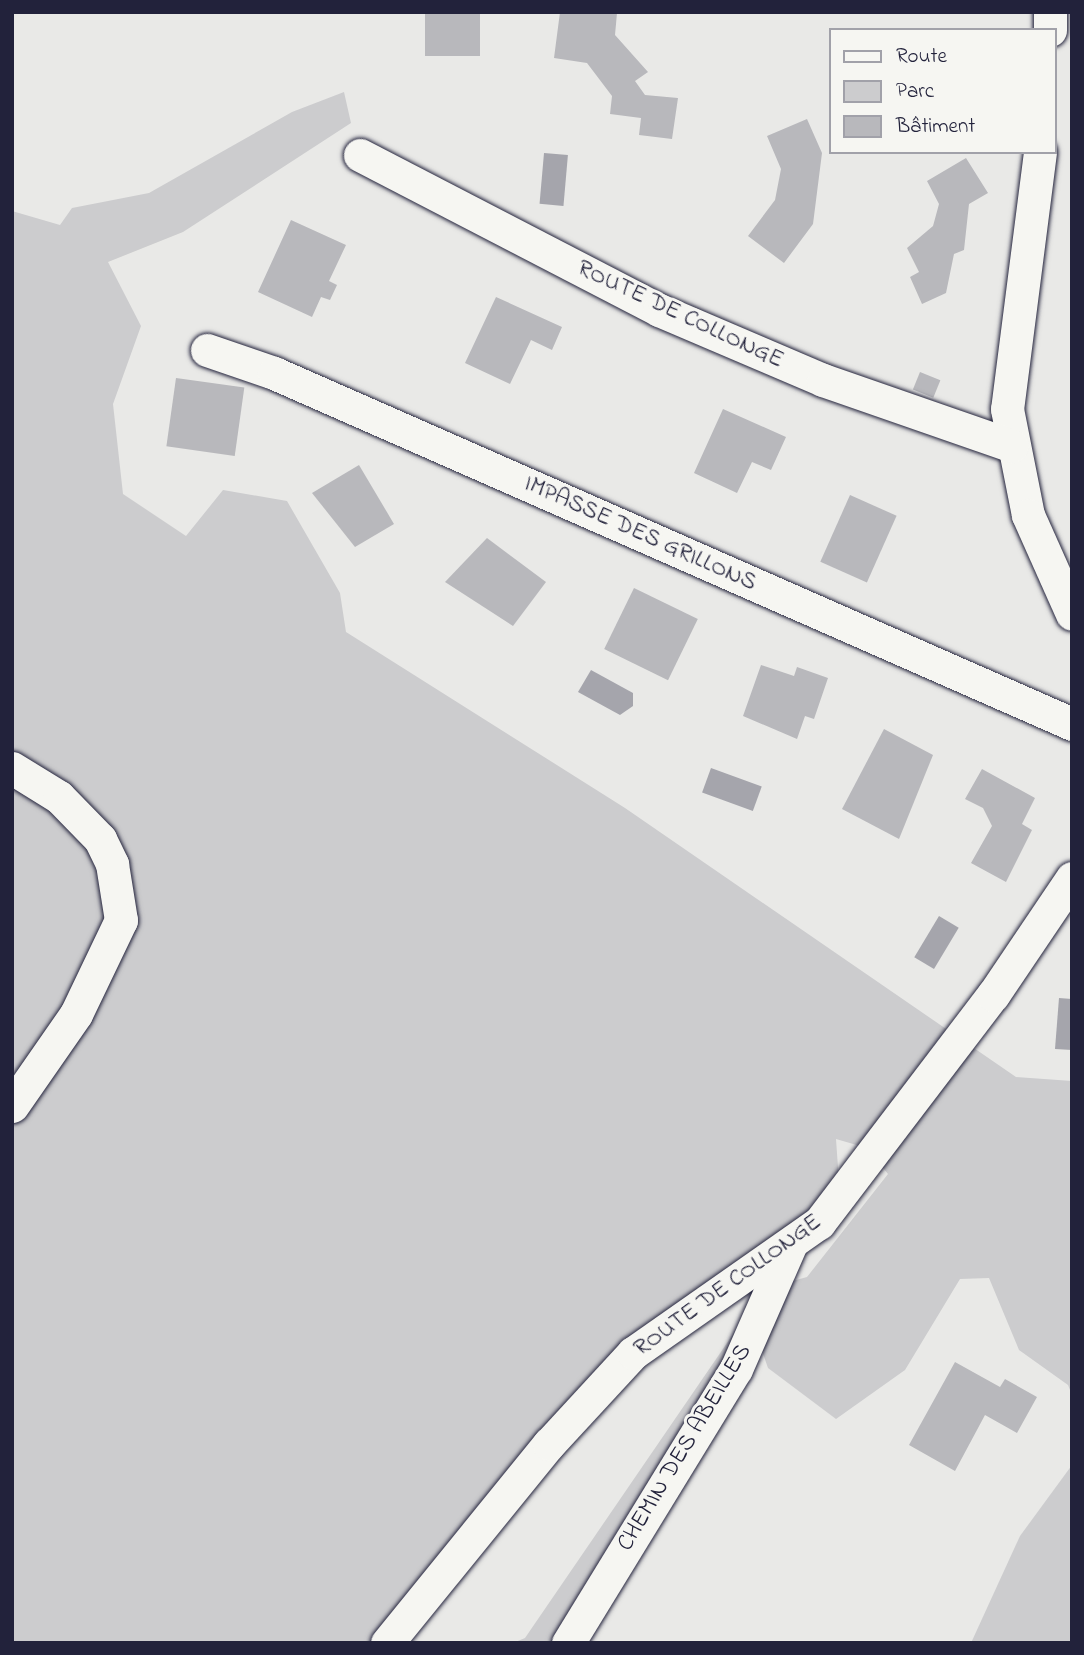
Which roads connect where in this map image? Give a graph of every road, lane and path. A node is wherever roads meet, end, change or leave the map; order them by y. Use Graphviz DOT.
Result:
graph roads {
  1 [pos="1040,154"];
  2 [pos="360,155"];
  3 [pos="207,350"];
  4 [pos="1012,446"];
  5 [pos="1072,614"];
  6 [pos="1072,724"];
  7 [pos="12,768"];
  8 [pos="1072,878"];
  9 [pos="12,1106"];
  10 [pos="790,1246"];
  11 [pos="387,1643"];
  12 [pos="568,1643"];
  1 -- 4 [label="street"];
  2 -- 4 [label="street, ROUTE DE COLLONGE"];
  3 -- 6 [label="street, IMPASSE DES GRILLONS"];
  4 -- 5 [label="street"];
  7 -- 9 [label="street"];
  8 -- 10 [label="street, ROUTE DE COLLONGE"];
  10 -- 11 [label="street, ROUTE DE COLLONGE"];
  10 -- 12 [label="street, CHEMIN DES ABEILLES"];
}
